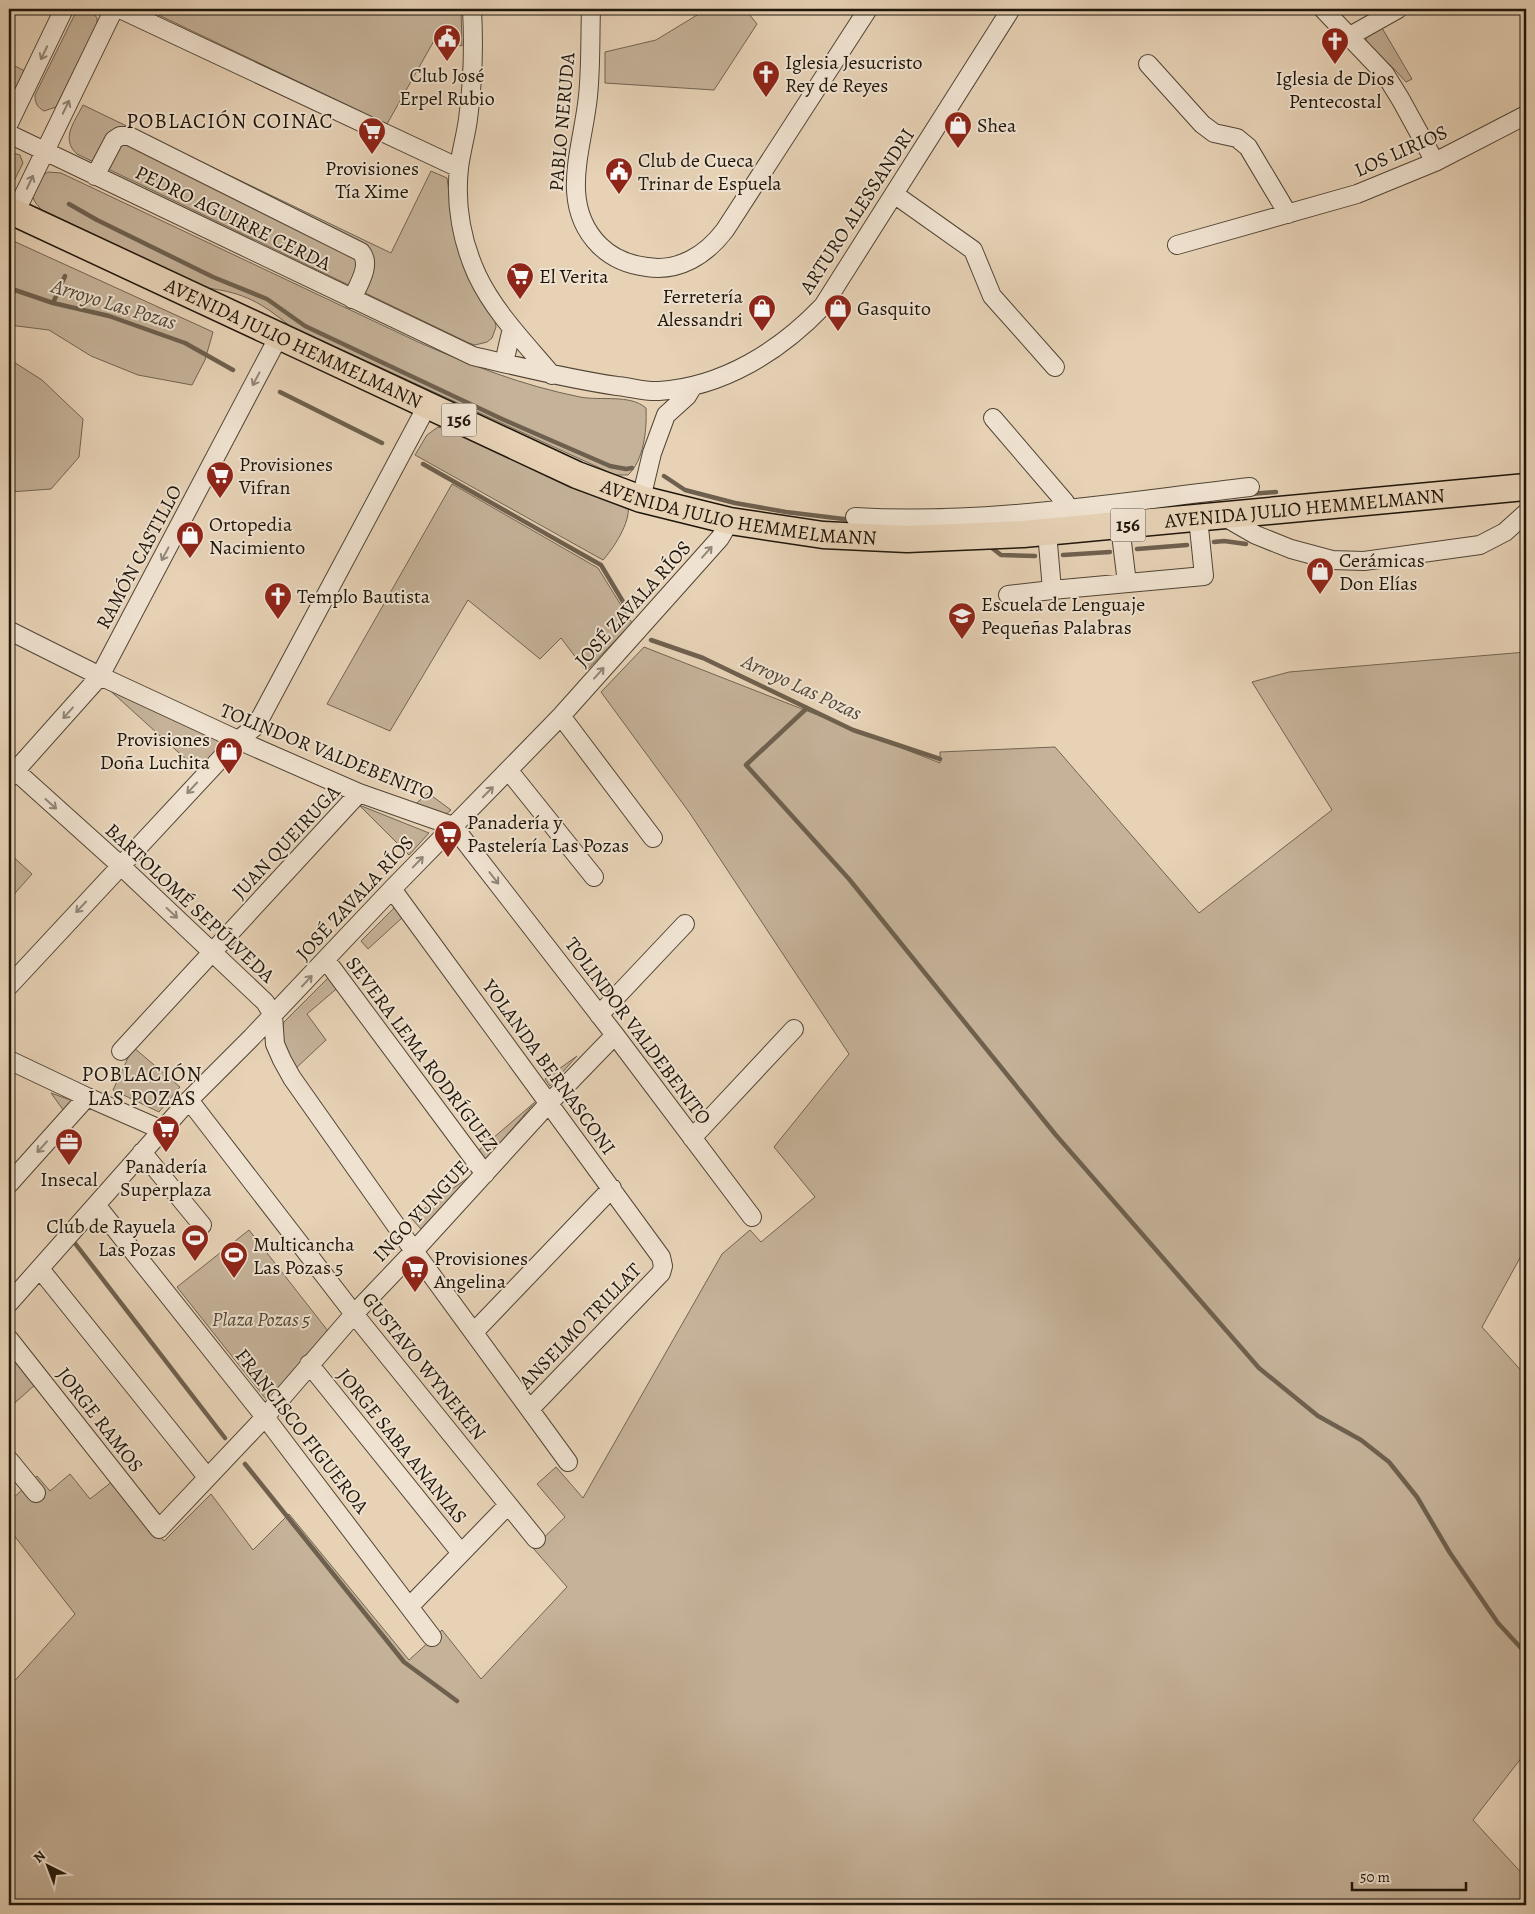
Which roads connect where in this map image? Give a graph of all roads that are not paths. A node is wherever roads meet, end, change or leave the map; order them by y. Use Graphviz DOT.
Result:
graph roads {
  1 [pos="64,9"];
  2 [pos="114,9"];
  3 [pos="120,9"];
  4 [pos="472,9"];
  5 [pos="591,9"];
  6 [pos="868,9"];
  7 [pos="1011,9"];
  8 [pos="1322,9"];
  9 [pos="1398,9"];
  10 [pos="1350,36"];
  11 [pos="1148,64"];
  12 [pos="1526,115"];
  13 [pos="9,123"];
  14 [pos="9,134"];
  15 [pos="44,150"];
  16 [pos="1435,162"];
  17 [pos="459,168"];
  18 [pos="95,176"];
  19 [pos="894,194"];
  20 [pos="12,212"];
  21 [pos="1288,214"];
  22 [pos="1177,245"];
  23 [pos="352,299"];
  24 [pos="512,328"];
  25 [pos="279,336"];
  26 [pos="504,363"];
  27 [pos="1054,367"];
  28 [pos="552,375"];
  29 [pos="693,386"];
  30 [pos="657,391"];
  31 [pos="428,406"];
  32 [pos="666,415"];
  33 [pos="994,418"];
  34 [pos="1250,487"];
  35 [pos="1526,487"];
  36 [pos="641,499"];
  37 [pos="1526,513"];
  38 [pos="855,517"];
  39 [pos="1211,517"];
  40 [pos="730,521"];
  41 [pos="1061,523"];
  42 [pos="1120,526"];
  43 [pos="1127,583"];
  44 [pos="1052,590"];
  45 [pos="1008,595"];
  46 [pos="12,632"];
  47 [pos="100,676"];
  48 [pos="561,716"];
  49 [pos="238,740"];
  50 [pos="11,771"];
  51 [pos="509,771"];
  52 [pos="359,793"];
  53 [pos="453,826"];
  54 [pos="653,838"];
  55 [pos="120,865"];
  56 [pos="594,877"];
  57 [pos="392,889"];
  58 [pos="685,924"];
  59 [pos="213,951"];
  60 [pos="326,960"];
  61 [pos="9,986"];
  62 [pos="599,1015"];
  63 [pos="273,1016"];
  64 [pos="794,1029"];
  65 [pos="615,1035"];
  66 [pos="121,1051"];
  67 [pos="12,1067"];
  68 [pos="87,1097"];
  69 [pos="189,1100"];
  70 [pos="550,1102"];
  71 [pos="162,1130"];
  72 [pos="692,1138"];
  73 [pos="142,1152"];
  74 [pos="485,1174"];
  75 [pos="9,1184"];
  76 [pos="612,1188"];
  77 [pos="97,1206"];
  78 [pos="752,1217"];
  79 [pos="202,1225"];
  80 [pos="414,1251"];
  81 [pos="40,1269"];
  82 [pos="661,1273"];
  83 [pos="9,1303"];
  84 [pos="354,1314"];
  85 [pos="474,1332"];
  86 [pos="9,1339"];
  87 [pos="309,1364"];
  88 [pos="530,1409"];
  89 [pos="265,1416"];
  90 [pos="9,1460"];
  91 [pos="568,1462"];
  92 [pos="207,1478"];
  93 [pos="36,1493"];
  94 [pos="508,1505"];
  95 [pos="159,1529"];
  96 [pos="536,1539"];
  97 [pos="461,1553"];
  98 [pos="410,1606"];
  99 [pos="432,1637"];
  1 -- 13 [label="street, one-way"];
  15 -- 2 [label="street, one-way"];
  3 -- 17 [label="street"];
  4 -- 17 [label="street"];
  5 -- 6 [label="street, PABLO NERUDA"];
  7 -- 19 [label="street, ARTURO ALESSANDRI"];
  8 -- 10 [label="street"];
  9 -- 10 [label="street"];
  10 -- 16 [label="street"];
  11 -- 21 [label="street"];
  12 -- 16 [label="street, LOS LIRIOS"];
  14 -- 15 [label="street, PEDRO AGUIRRE CERDA"];
  15 -- 18 [label="street, PEDRO AGUIRRE CERDA"];
  20 -- 15 [label="street, one-way"];
  16 -- 21 [label="street, LOS LIRIOS"];
  17 -- 24 [label="street"];
  18 -- 23 [label="street, PEDRO AGUIRRE CERDA"];
  18 -- 23 [label="street, PEDRO AGUIRRE CERDA"];
  19 -- 27 [label="street"];
  19 -- 29 [label="street, ARTURO ALESSANDRI"];
  20 -- 25 [label="highway, AVENIDA JULIO HEMMELMANN / 156"];
  21 -- 22 [label="street, LOS LIRIOS"];
  23 -- 26 [label="street, PEDRO AGUIRRE CERDA"];
  24 -- 26 [label="street"];
  24 -- 28 [label="street"];
  25 -- 31 [label="highway, AVENIDA JULIO HEMMELMANN / 156"];
  25 -- 47 [label="street, RAMÓN CASTILLO, one-way"];
  26 -- 28 [label="street, PEDRO AGUIRRE CERDA"];
  28 -- 30 [label="street, ARTURO ALESSANDRI"];
  29 -- 30 [label="street, ARTURO ALESSANDRI"];
  29 -- 32 [label="street, ARTURO ALESSANDRI"];
  30 -- 32 [label="street"];
  31 -- 36 [label="highway, AVENIDA JULIO HEMMELMANN / 156"];
  31 -- 49 [label="street"];
  32 -- 36 [label="street, ARTURO ALESSANDRI"];
  33 -- 41 [label="street"];
  34 -- 41 [label="street"];
  35 -- 39 [label="highway, AVENIDA JULIO HEMMELMANN / 156"];
  36 -- 40 [label="highway, AVENIDA JULIO HEMMELMANN / 156"];
  37 -- 39 [label="street"];
  38 -- 41 [label="street"];
  39 -- 42 [label="highway, AVENIDA JULIO HEMMELMANN / 156"];
  39 -- 43 [label="street"];
  40 -- 41 [label="highway, AVENIDA JULIO HEMMELMANN / 156"];
  48 -- 40 [label="street, JOSÉ ZAVALA RÍOS, one-way"];
  41 -- 42 [label="highway, AVENIDA JULIO HEMMELMANN / 156"];
  41 -- 44 [label="street"];
  42 -- 43 [label="street"];
  43 -- 44 [label="street"];
  44 -- 45 [label="street"];
  46 -- 47 [label="street, TOLINDOR VALDEBENITO"];
  47 -- 49 [label="street, TOLINDOR VALDEBENITO"];
  47 -- 50 [label="street, RAMÓN CASTILLO, one-way"];
  48 -- 51 [label="street, JOSÉ ZAVALA RÍOS"];
  48 -- 54 [label="street"];
  49 -- 52 [label="street, TOLINDOR VALDEBENITO"];
  49 -- 55 [label="street, one-way"];
  50 -- 55 [label="street, BARTOLOMÉ SEPÚLVEDA, one-way"];
  53 -- 51 [label="street, JOSÉ ZAVALA RÍOS, one-way"];
  51 -- 56 [label="street"];
  52 -- 53 [label="street, TOLINDOR VALDEBENITO"];
  52 -- 59 [label="street, JUAN QUEIRUGA"];
  57 -- 53 [label="street, JOSÉ ZAVALA RÍOS, one-way"];
  53 -- 62 [label="street, TOLINDOR VALDEBENITO, one-way"];
  55 -- 59 [label="street, BARTOLOMÉ SEPÚLVEDA, one-way"];
  55 -- 61 [label="street, one-way"];
  57 -- 60 [label="street, JOSÉ ZAVALA RÍOS"];
  57 -- 70 [label="street, YOLANDA BERNASCONI"];
  58 -- 62 [label="street"];
  59 -- 63 [label="street, BARTOLOMÉ SEPÚLVEDA"];
  59 -- 66 [label="street, JUAN QUEIRUGA"];
  63 -- 60 [label="street, JOSÉ ZAVALA RÍOS, one-way"];
  60 -- 74 [label="street, SEVERA LEMA RODRÍGUEZ"];
  62 -- 65 [label="street, TOLINDOR VALDEBENITO"];
  63 -- 69 [label="street, JOSÉ ZAVALA RÍOS"];
  63 -- 80 [label="street, BARTOLOMÉ SEPÚLVEDA"];
  64 -- 72 [label="street"];
  65 -- 70 [label="street, INGO YUNGUE"];
  65 -- 72 [label="street, TOLINDOR VALDEBENITO"];
  67 -- 68 [label="street"];
  68 -- 71 [label="street"];
  68 -- 75 [label="street, one-way"];
  69 -- 71 [label="street, JOSÉ ZAVALA RÍOS"];
  69 -- 84 [label="street, GUSTAVO WYNEKEN"];
  70 -- 74 [label="street, INGO YUNGUE"];
  70 -- 76 [label="street, YOLANDA BERNASCONI"];
  71 -- 73 [label="street, JOSÉ ZAVALA RÍOS"];
  72 -- 78 [label="street, TOLINDOR VALDEBENITO"];
  73 -- 77 [label="street, JOSÉ ZAVALA RÍOS"];
  73 -- 79 [label="street"];
  74 -- 80 [label="street, INGO YUNGUE"];
  76 -- 82 [label="street, YOLANDA BERNASCONI"];
  76 -- 85 [label="street"];
  77 -- 81 [label="street, JOSÉ ZAVALA RÍOS"];
  77 -- 89 [label="street, FRANCISCO FIGUEROA"];
  80 -- 84 [label="street, INGO YUNGUE"];
  80 -- 85 [label="street, BARTOLOMÉ SEPÚLVEDA"];
  81 -- 83 [label="street, JOSÉ ZAVALA RÍOS"];
  81 -- 92 [label="street"];
  82 -- 88 [label="street, ANSELMO TRILLAT"];
  84 -- 87 [label="street, INGO YUNGUE"];
  84 -- 94 [label="street, GUSTAVO WYNEKEN"];
  85 -- 88 [label="street, BARTOLOMÉ SEPÚLVEDA"];
  86 -- 95 [label="street, JORGE RAMOS"];
  87 -- 89 [label="street, INGO YUNGUE"];
  87 -- 97 [label="street, JORGE SABA ANANIAS"];
  88 -- 91 [label="street, BARTOLOMÉ SEPÚLVEDA"];
  89 -- 92 [label="street, INGO YUNGUE"];
  89 -- 98 [label="street, FRANCISCO FIGUEROA"];
  90 -- 93 [label="street"];
  92 -- 95 [label="street, INGO YUNGUE"];
  94 -- 96 [label="street, GUSTAVO WYNEKEN"];
  94 -- 97 [label="street"];
  97 -- 98 [label="street"];
  98 -- 99 [label="street, FRANCISCO FIGUEROA"];
}
